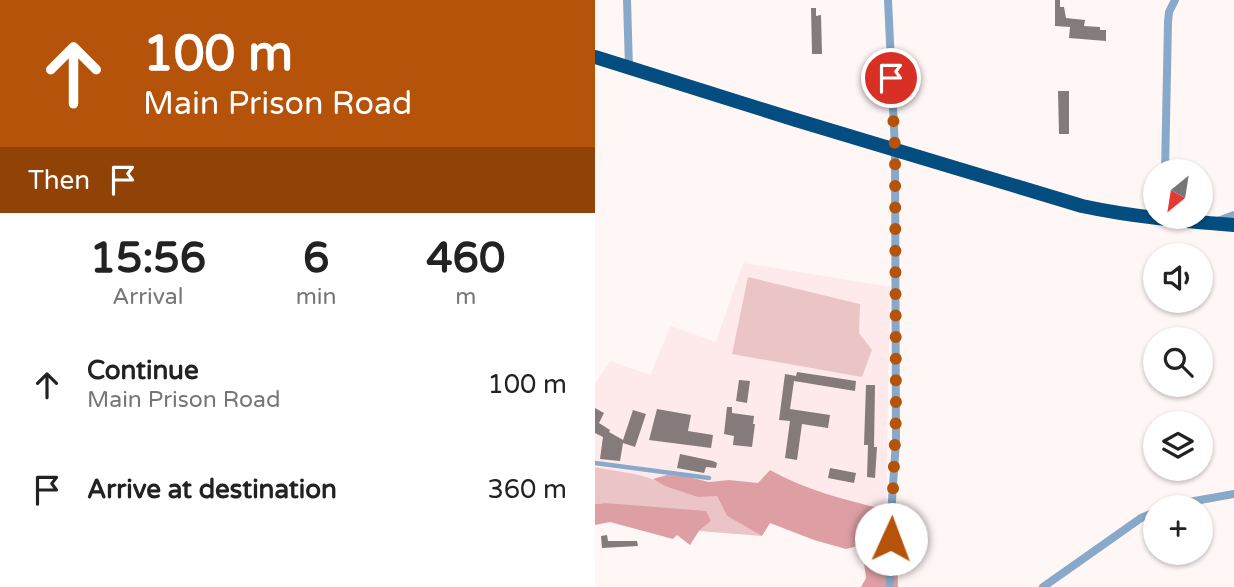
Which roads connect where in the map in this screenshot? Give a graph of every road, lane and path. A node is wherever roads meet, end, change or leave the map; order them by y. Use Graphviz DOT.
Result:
graph roads {
  1 [pos="627,0"];
  2 [pos="888,0"];
  3 [pos="1175,0"];
  4 [pos="595,57"];
  5 [pos="629,68"];
  6 [pos="895,149"];
  7 [pos="1165,159"];
  8 [pos="1234,215"];
  9 [pos="1143,216"];
  10 [pos="1213,223"];
  11 [pos="1213,223"];
  12 [pos="1234,225"];
  13 [pos="595,463"];
  14 [pos="709,478"];
  15 [pos="1234,494"];
  16 [pos="1213,498"];
  17 [pos="1143,517"];
  18 [pos="890,587"];
  19 [pos="1044,587"];
  1 -- 5 [label="street"];
  2 -- 6 [label="street"];
  3 -- 7 [label="street"];
  4 -- 5 [label="highway"];
  5 -- 6 [label="highway"];
  6 -- 9 [label="highway"];
  6 -- 18 [label="street"];
  8 -- 10 [label="street"];
  11 -- 12 [label="highway"];
  13 -- 14 [label="lane"];
  15 -- 16 [label="street"];
  17 -- 19 [label="street"];
}
